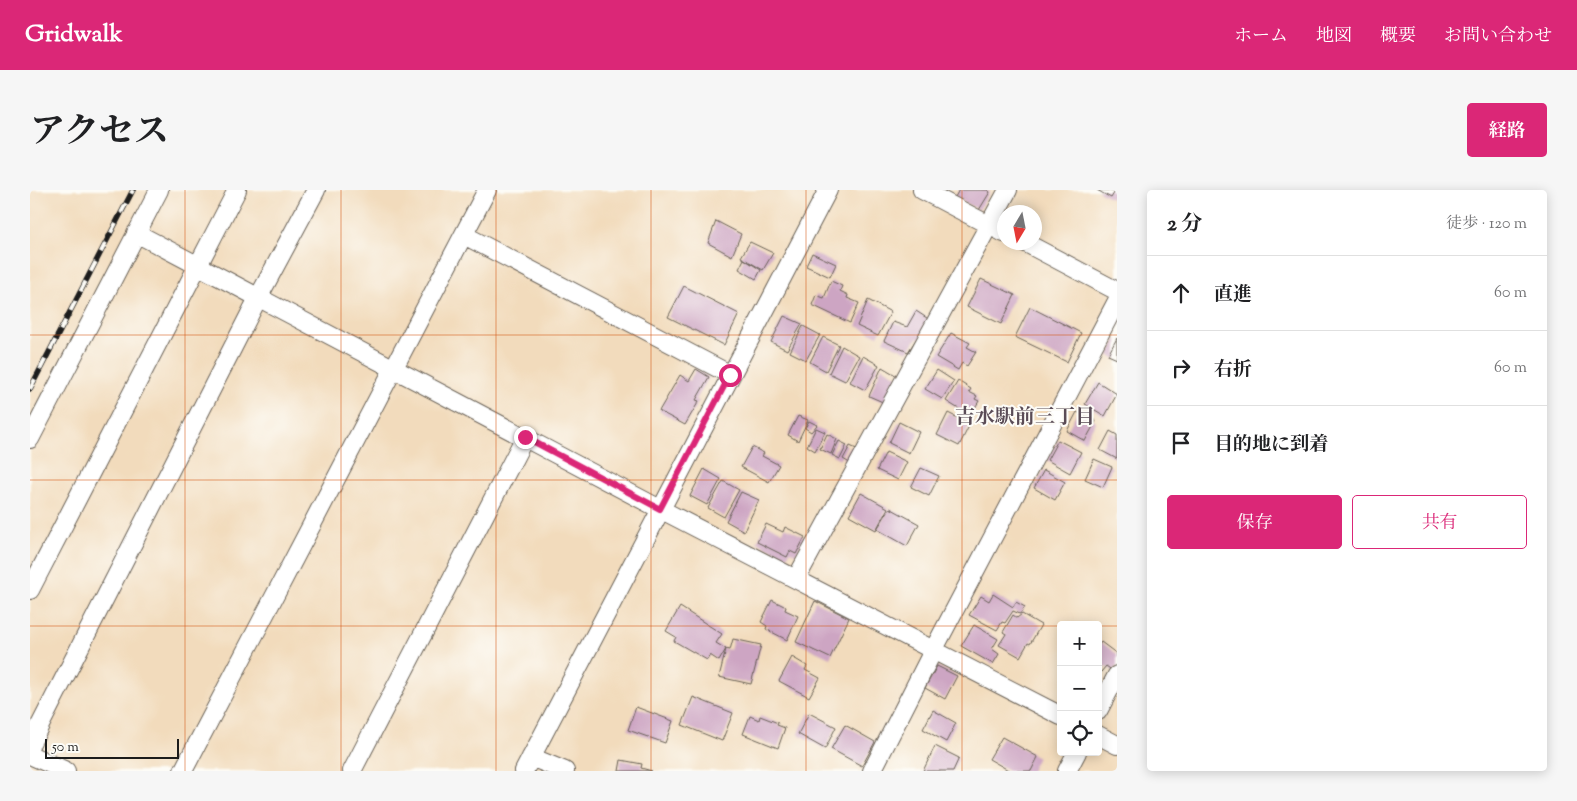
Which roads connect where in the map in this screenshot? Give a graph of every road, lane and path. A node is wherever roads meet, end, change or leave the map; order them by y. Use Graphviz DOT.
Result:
graph roads {
  1 [pos="159,190"];
  2 [pos="237,190"];
  3 [pos="316,190"];
  4 [pos="487,190"];
  5 [pos="828,190"];
  6 [pos="922,190"];
  7 [pos="1008,190"];
  8 [pos="1004,205"];
  9 [pos="997,229"];
  10 [pos="136,233"];
  11 [pos="464,235"];
  12 [pos="1039,250"];
  13 [pos="197,266"];
  14 [pos="1117,291"];
  15 [pos="258,298"];
  16 [pos="1117,301"];
  17 [pos="394,369"];
  18 [pos="730,375"];
  19 [pos="525,437"];
  20 [pos="30,439"];
  21 [pos="660,509"];
  22 [pos="796,579"];
  23 [pos="30,590"];
  24 [pos="934,649"];
  25 [pos="1117,675"];
  26 [pos="1102,703"];
  27 [pos="1057,714"];
  28 [pos="1102,737"];
  29 [pos="1117,745"];
  30 [pos="30,746"];
  31 [pos="30,755"];
  32 [pos="1075,756"];
  33 [pos="528,764"];
  34 [pos="66,771"];
  35 [pos="183,771"];
  36 [pos="352,771"];
  37 [pos="565,771"];
  38 [pos="872,771"];
  39 [pos="1067,771"];
  1 -- 10 [label="street"];
  2 -- 13 [label="street"];
  3 -- 15 [label="street"];
  4 -- 11 [label="street"];
  5 -- 18 [label="street"];
  6 -- 9 [label="street"];
  7 -- 8 [label="street"];
  9 -- 22 [label="street"];
  10 -- 13 [label="street"];
  10 -- 20 [label="street"];
  11 -- 17 [label="street"];
  11 -- 18 [label="street"];
  12 -- 14 [label="street"];
  13 -- 15 [label="street"];
  13 -- 23 [label="street"];
  15 -- 17 [label="street"];
  15 -- 30 [label="street"];
  16 -- 24 [label="street"];
  17 -- 19 [label="street"];
  17 -- 35 [label="street"];
  18 -- 21 [label="street"];
  19 -- 21 [label="street"];
  19 -- 36 [label="street"];
  21 -- 22 [label="street"];
  21 -- 33 [label="street"];
  22 -- 24 [label="street"];
  24 -- 27 [label="street"];
  24 -- 38 [label="street"];
  25 -- 26 [label="street"];
  28 -- 29 [label="street"];
  31 -- 34 [label="street"];
  32 -- 39 [label="street"];
  33 -- 37 [label="street"];
}
